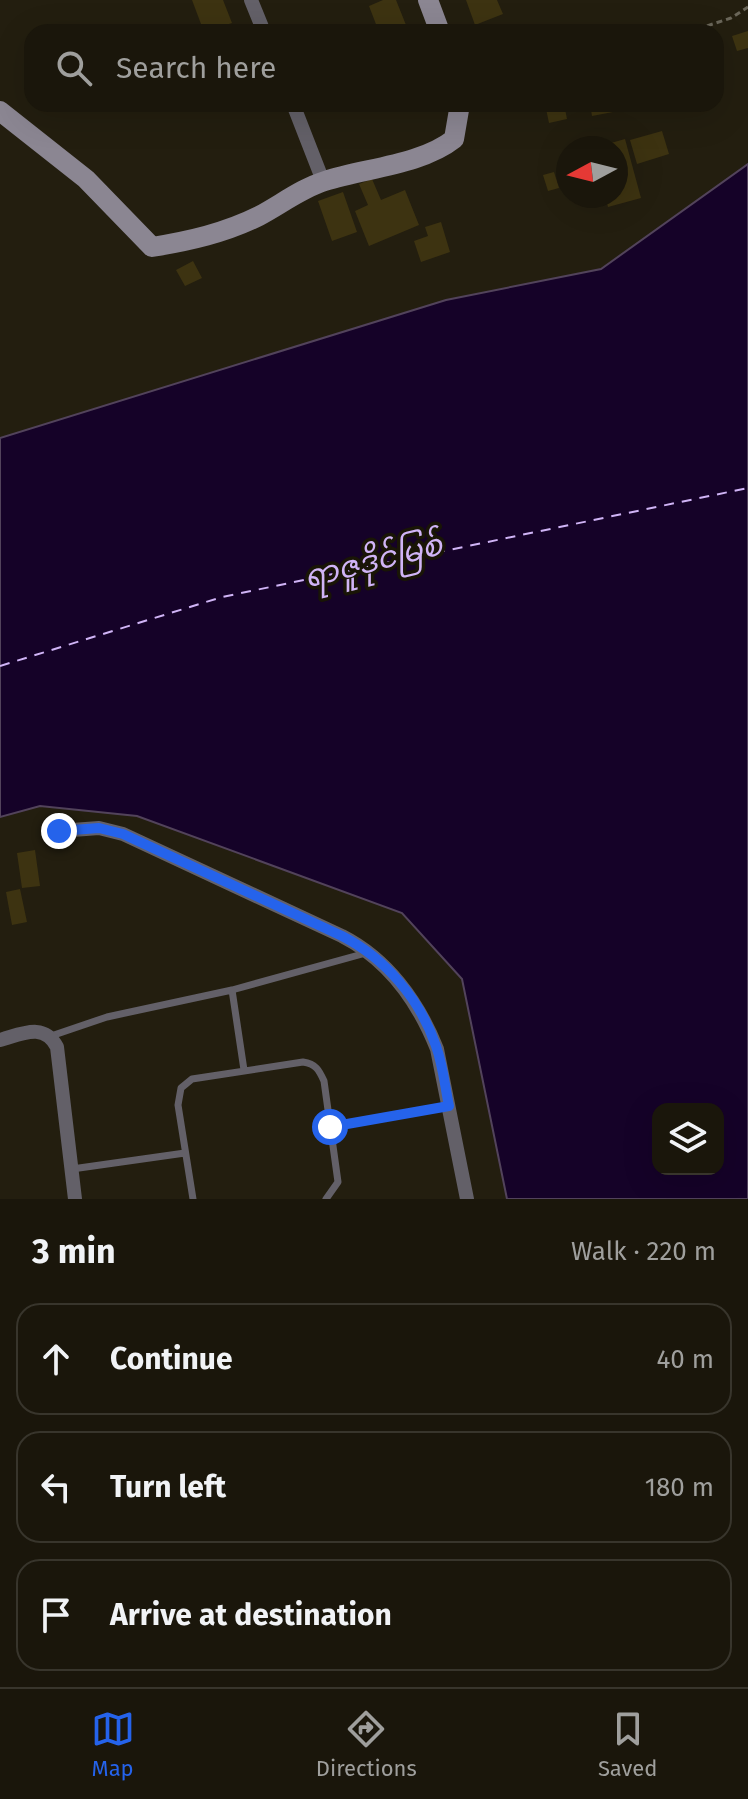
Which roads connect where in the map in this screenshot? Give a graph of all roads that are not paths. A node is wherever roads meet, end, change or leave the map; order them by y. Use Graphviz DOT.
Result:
graph roads {
  1 [pos="251,0"];
  2 [pos="428,0"];
  3 [pos="261,24"];
  4 [pos="437,24"];
  5 [pos="0,111"];
  6 [pos="296,112"];
  7 [pos="459,112"];
  8 [pos="323,181"];
  9 [pos="59,831"];
  10 [pos="370,952"];
  11 [pos="232,990"];
  12 [pos="51,1036"];
  13 [pos="0,1040"];
  14 [pos="244,1070"];
  15 [pos="449,1106"];
  16 [pos="330,1127"];
  17 [pos="185,1153"];
  18 [pos="72,1169"];
  19 [pos="75,1199"];
  20 [pos="193,1199"];
  21 [pos="326,1199"];
  22 [pos="467,1199"];
  1 -- 3 [label="street"];
  2 -- 4 [label="street"];
  5 -- 8 [label="street"];
  6 -- 8 [label="street"];
  7 -- 8 [label="street"];
  9 -- 10 [label="street"];
  10 -- 11 [label="lane"];
  10 -- 15 [label="street"];
  11 -- 12 [label="lane"];
  11 -- 14 [label="lane"];
  12 -- 13 [label="street"];
  12 -- 18 [label="street"];
  14 -- 16 [label="lane"];
  14 -- 17 [label="lane"];
  15 -- 16 [label="lane"];
  15 -- 22 [label="street"];
  16 -- 21 [label="lane"];
  17 -- 18 [label="lane"];
  17 -- 20 [label="lane"];
  18 -- 19 [label="street"];
}
